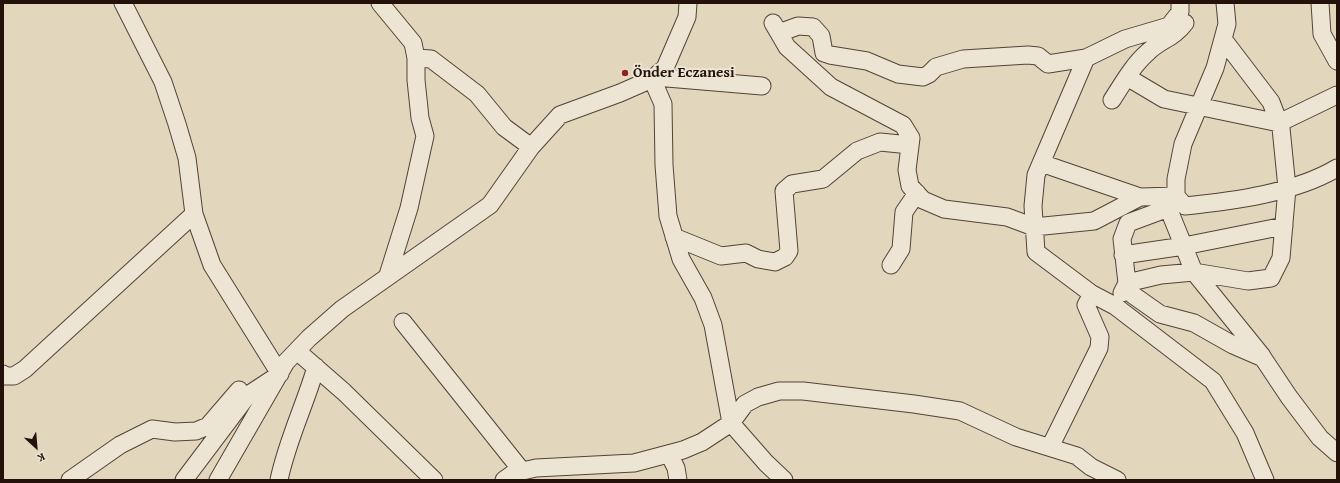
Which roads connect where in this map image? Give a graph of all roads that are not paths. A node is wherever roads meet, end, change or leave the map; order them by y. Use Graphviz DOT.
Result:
graph roads {
  1 [pos="123,3"];
  2 [pos="380,3"];
  3 [pos="688,3"];
  4 [pos="1180,3"];
  5 [pos="1190,3"];
  6 [pos="1224,3"];
  7 [pos="1320,3"];
  8 [pos="1222,39"];
  9 [pos="416,58"];
  10 [pos="1086,58"];
  11 [pos="1337,62"];
  12 [pos="1126,77"];
  13 [pos="654,78"];
  14 [pos="762,86"];
  15 [pos="1337,95"];
  16 [pos="1112,100"];
  17 [pos="1200,105"];
  18 [pos="1279,122"];
  19 [pos="910,145"];
  20 [pos="531,147"];
  21 [pos="1041,163"];
  22 [pos="1337,168"];
  23 [pos="1287,188"];
  24 [pos="917,193"];
  25 [pos="1140,197"];
  26 [pos="1171,201"];
  27 [pos="194,214"];
  28 [pos="1284,226"];
  29 [pos="1034,227"];
  30 [pos="674,237"];
  31 [pos="1184,246"];
  32 [pos="1124,255"];
  33 [pos="891,265"];
  34 [pos="1194,272"];
  35 [pos="388,275"];
  36 [pos="1127,283"];
  37 [pos="1092,294"];
  38 [pos="1115,306"];
  39 [pos="403,322"];
  40 [pos="297,351"];
  41 [pos="1263,358"];
  42 [pos="316,367"];
  43 [pos="3,374"];
  44 [pos="280,374"];
  45 [pos="261,386"];
  46 [pos="731,423"];
  47 [pos="1050,448"];
  48 [pos="1337,453"];
  49 [pos="669,454"];
  50 [pos="522,471"];
  51 [pos="70,480"];
  52 [pos="184,480"];
  53 [pos="218,480"];
  54 [pos="279,480"];
  55 [pos="434,480"];
  56 [pos="504,480"];
  57 [pos="678,480"];
  58 [pos="784,480"];
  59 [pos="1116,480"];
  60 [pos="1265,480"];
  1 -- 27 [label="street"];
  2 -- 9 [label="street"];
  3 -- 13 [label="street"];
  4 -- 10 [label="street"];
  5 -- 12 [label="street"];
  6 -- 8 [label="street"];
  7 -- 11 [label="street"];
  8 -- 17 [label="street"];
  8 -- 18 [label="street"];
  9 -- 20 [label="street"];
  9 -- 35 [label="street"];
  10 -- 19 [label="street"];
  10 -- 21 [label="street"];
  12 -- 16 [label="street"];
  12 -- 17 [label="street"];
  13 -- 14 [label="street"];
  13 -- 20 [label="street"];
  13 -- 30 [label="street"];
  15 -- 18 [label="street"];
  17 -- 18 [label="street"];
  17 -- 26 [label="street"];
  18 -- 23 [label="street"];
  19 -- 24 [label="street"];
  19 -- 30 [label="street"];
  20 -- 35 [label="street"];
  21 -- 25 [label="street"];
  21 -- 29 [label="street"];
  22 -- 23 [label="street"];
  23 -- 26 [label="street"];
  23 -- 28 [label="street"];
  24 -- 29 [label="street"];
  24 -- 33 [label="street"];
  25 -- 26 [label="street"];
  25 -- 29 [label="street"];
  26 -- 31 [label="street"];
  26 -- 32 [label="street"];
  27 -- 43 [label="street"];
  27 -- 44 [label="street"];
  28 -- 31 [label="street"];
  28 -- 34 [label="street"];
  29 -- 37 [label="street"];
  30 -- 46 [label="street"];
  31 -- 32 [label="street"];
  31 -- 34 [label="street"];
  32 -- 36 [label="street"];
  34 -- 36 [label="street"];
  34 -- 41 [label="street"];
  35 -- 40 [label="street"];
  36 -- 38 [label="street"];
  36 -- 41 [label="street"];
  37 -- 38 [label="street"];
  37 -- 47 [label="street"];
  38 -- 60 [label="street"];
  39 -- 50 [label="street"];
  40 -- 42 [label="street"];
  40 -- 44 [label="street"];
  41 -- 48 [label="street"];
  42 -- 54 [label="street"];
  42 -- 55 [label="street"];
  44 -- 45 [label="street"];
  44 -- 53 [label="street"];
  45 -- 51 [label="street"];
  45 -- 52 [label="street"];
  46 -- 47 [label="street"];
  46 -- 49 [label="street"];
  46 -- 58 [label="street"];
  47 -- 59 [label="street"];
  49 -- 50 [label="street"];
  49 -- 57 [label="street"];
  50 -- 56 [label="street"];
}
